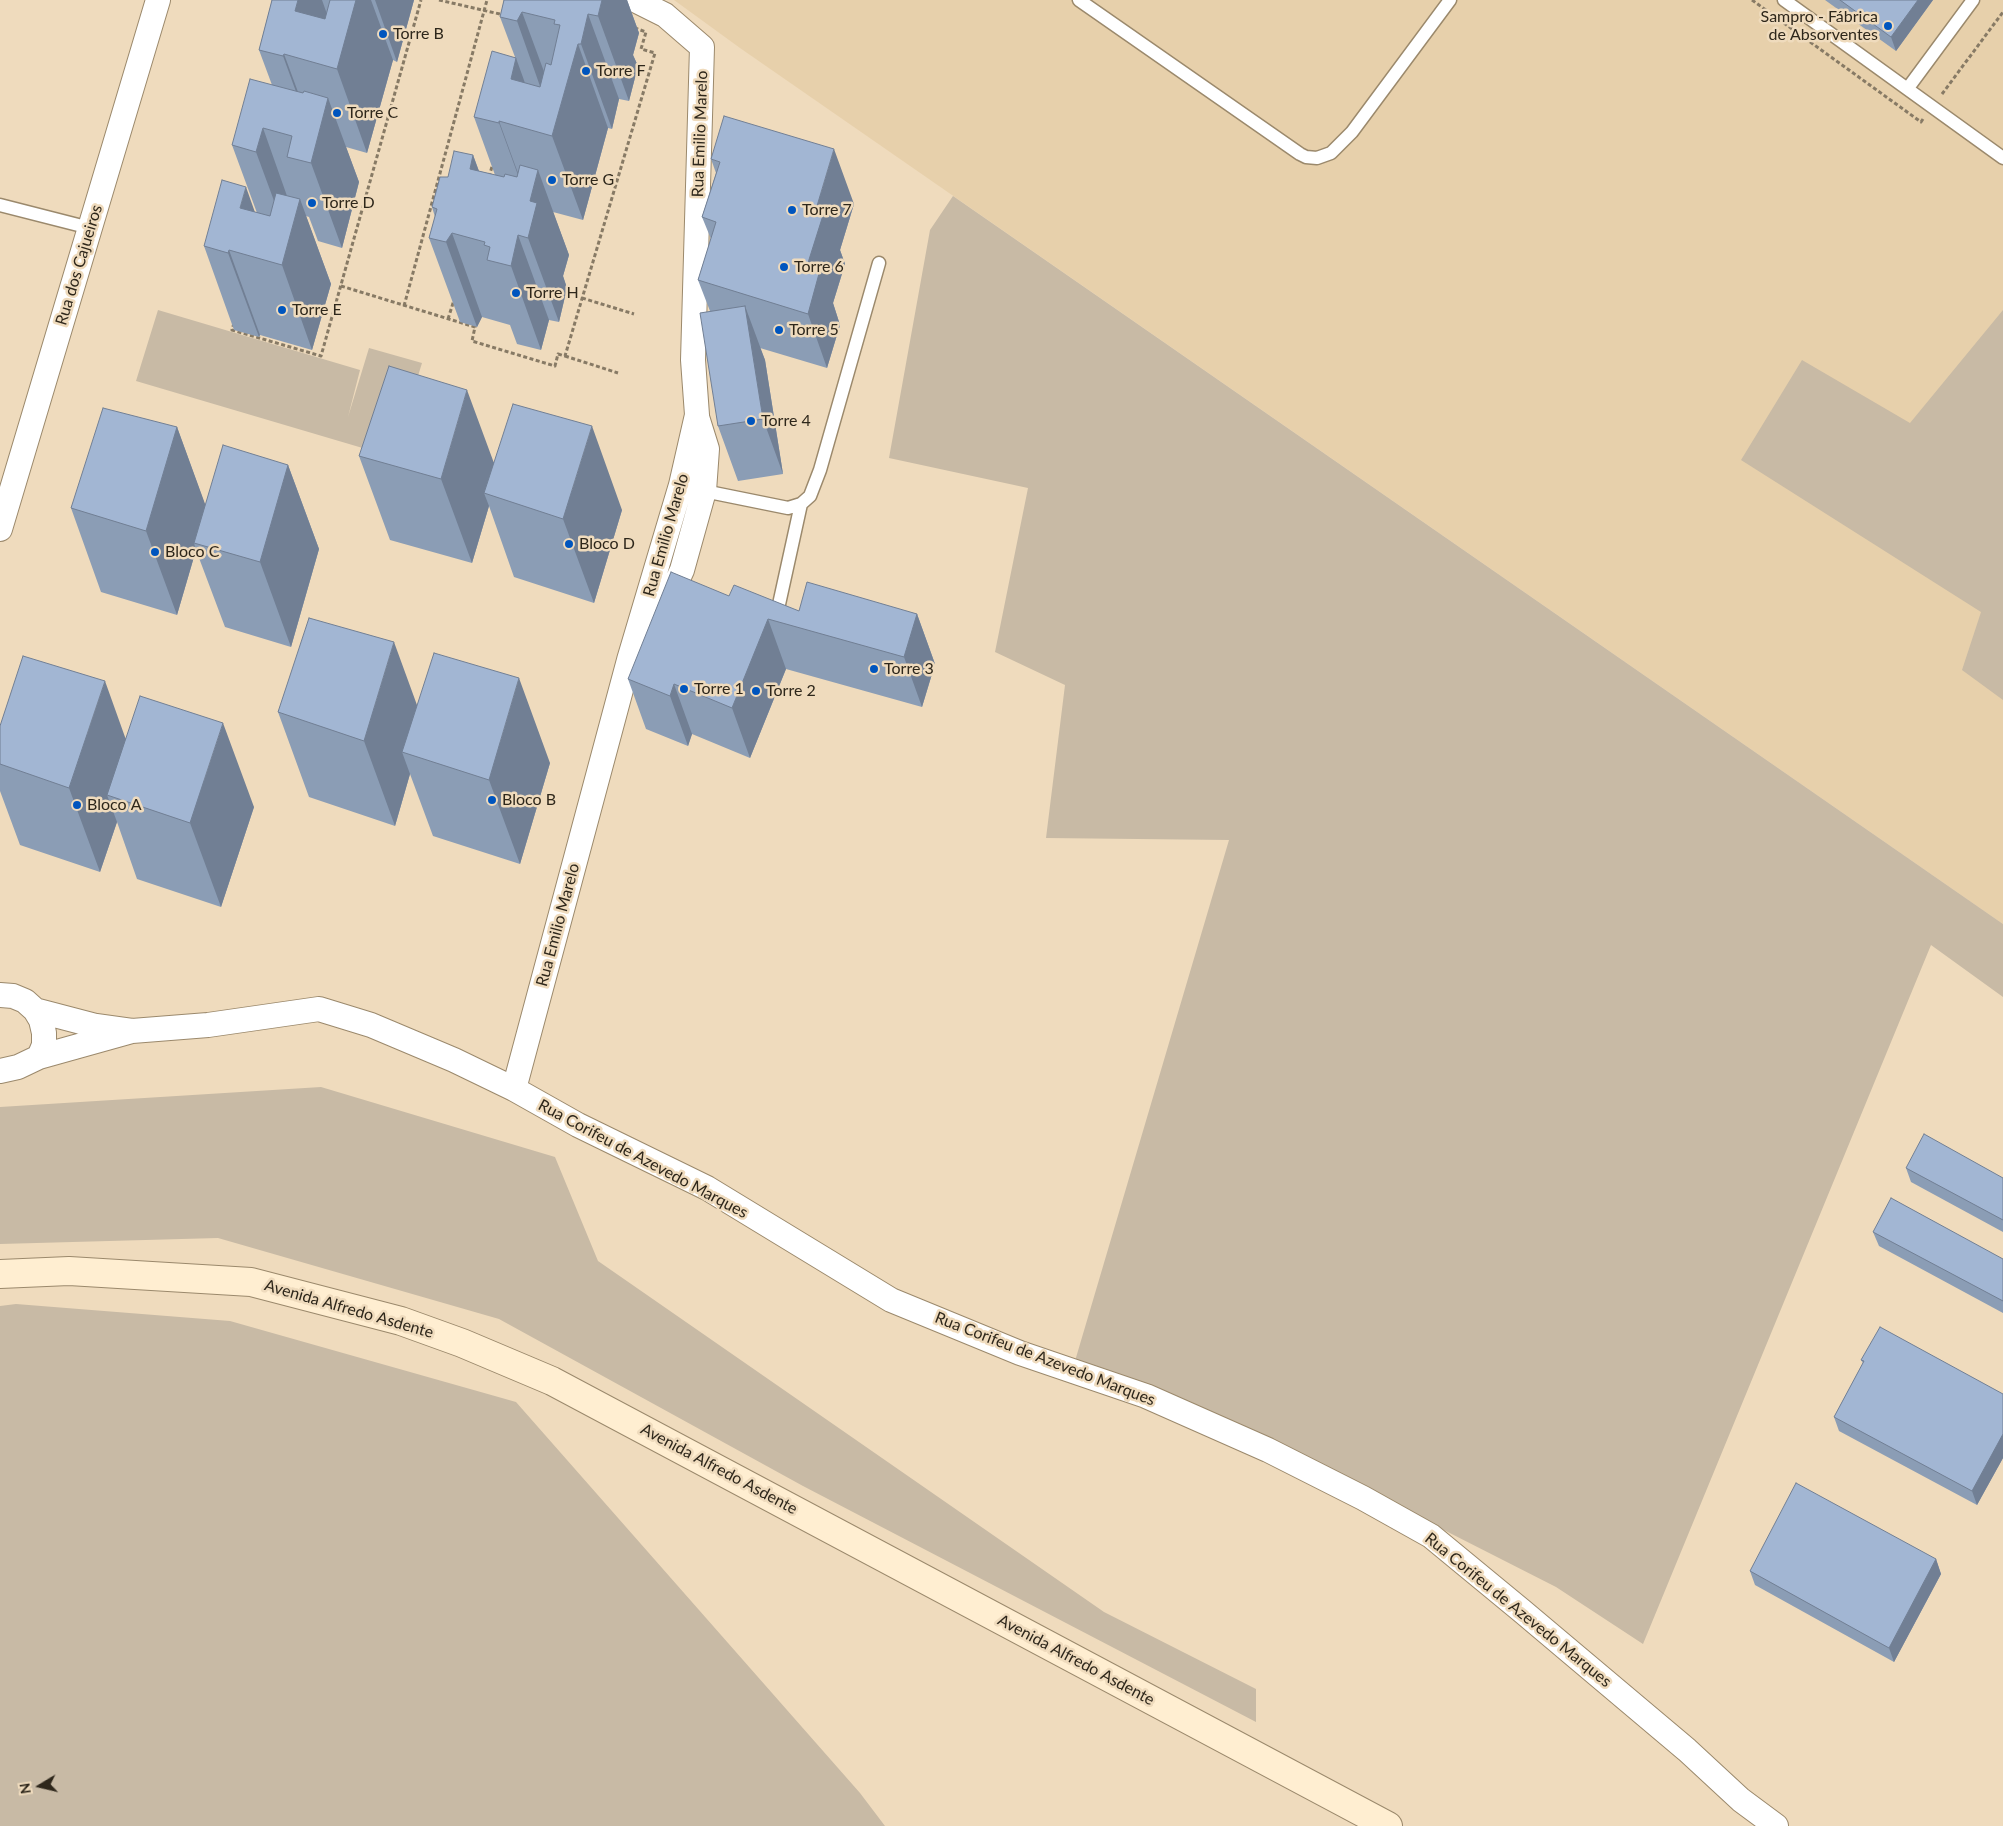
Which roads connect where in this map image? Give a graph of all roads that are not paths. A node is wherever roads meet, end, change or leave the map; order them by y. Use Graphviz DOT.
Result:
graph roads {
  1 [pos="158,0"];
  2 [pos="635,0"];
  3 [pos="1079,0"];
  4 [pos="1450,0"];
  5 [pos="1784,0"];
  6 [pos="1973,0"];
  7 [pos="658,7"];
  8 [pos="1908,88"];
  9 [pos="2003,158"];
  10 [pos="0,205"];
  11 [pos="90,228"];
  12 [pos="879,263"];
  13 [pos="697,415"];
  14 [pos="681,485"];
  15 [pos="704,491"];
  16 [pos="800,504"];
  17 [pos="0,529"];
  18 [pos="658,562"];
  19 [pos="682,570"];
  20 [pos="776,618"];
  21 [pos="629,660"];
  22 [pos="0,982"];
  23 [pos="0,995"];
  24 [pos="30,1006"];
  25 [pos="132,1031"];
  26 [pos="39,1057"];
  27 [pos="0,1071"];
  28 [pos="514,1090"];
  29 [pos="0,1274"];
  30 [pos="1388,1826"];
  31 [pos="1776,1826"];
  1 -- 11 [label="street, Rua dos Cajueiros"];
  2 -- 7 [label="street, Rua Emilio Marelo"];
  3 -- 4 [label="lane"];
  5 -- 8 [label="lane"];
  6 -- 8 [label="lane"];
  7 -- 13 [label="street, Rua Emilio Marelo"];
  8 -- 9 [label="lane"];
  10 -- 11 [label="lane"];
  11 -- 17 [label="street, Rua dos Cajueiros"];
  12 -- 16 [label="lane"];
  13 -- 14 [label="street, Rua Emilio Marelo"];
  13 -- 15 [label="street"];
  14 -- 15 [label="street"];
  14 -- 18 [label="street, Rua Emilio Marelo"];
  15 -- 16 [label="lane"];
  15 -- 19 [label="street"];
  16 -- 20 [label="lane"];
  18 -- 19 [label="street"];
  18 -- 21 [label="street, Rua Emilio Marelo"];
  19 -- 21 [label="street"];
  21 -- 28 [label="street, Rua Emilio Marelo"];
  22 -- 24 [label="street"];
  23 -- 24 [label="street"];
  24 -- 25 [label="street"];
  24 -- 26 [label="street"];
  25 -- 26 [label="street"];
  25 -- 28 [label="street, Rua Corifeu de Azevedo Marques"];
  26 -- 27 [label="street"];
  28 -- 31 [label="street, Rua Corifeu de Azevedo Marques"];
  29 -- 30 [label="street, Avenida Alfredo Asdente"];
}
